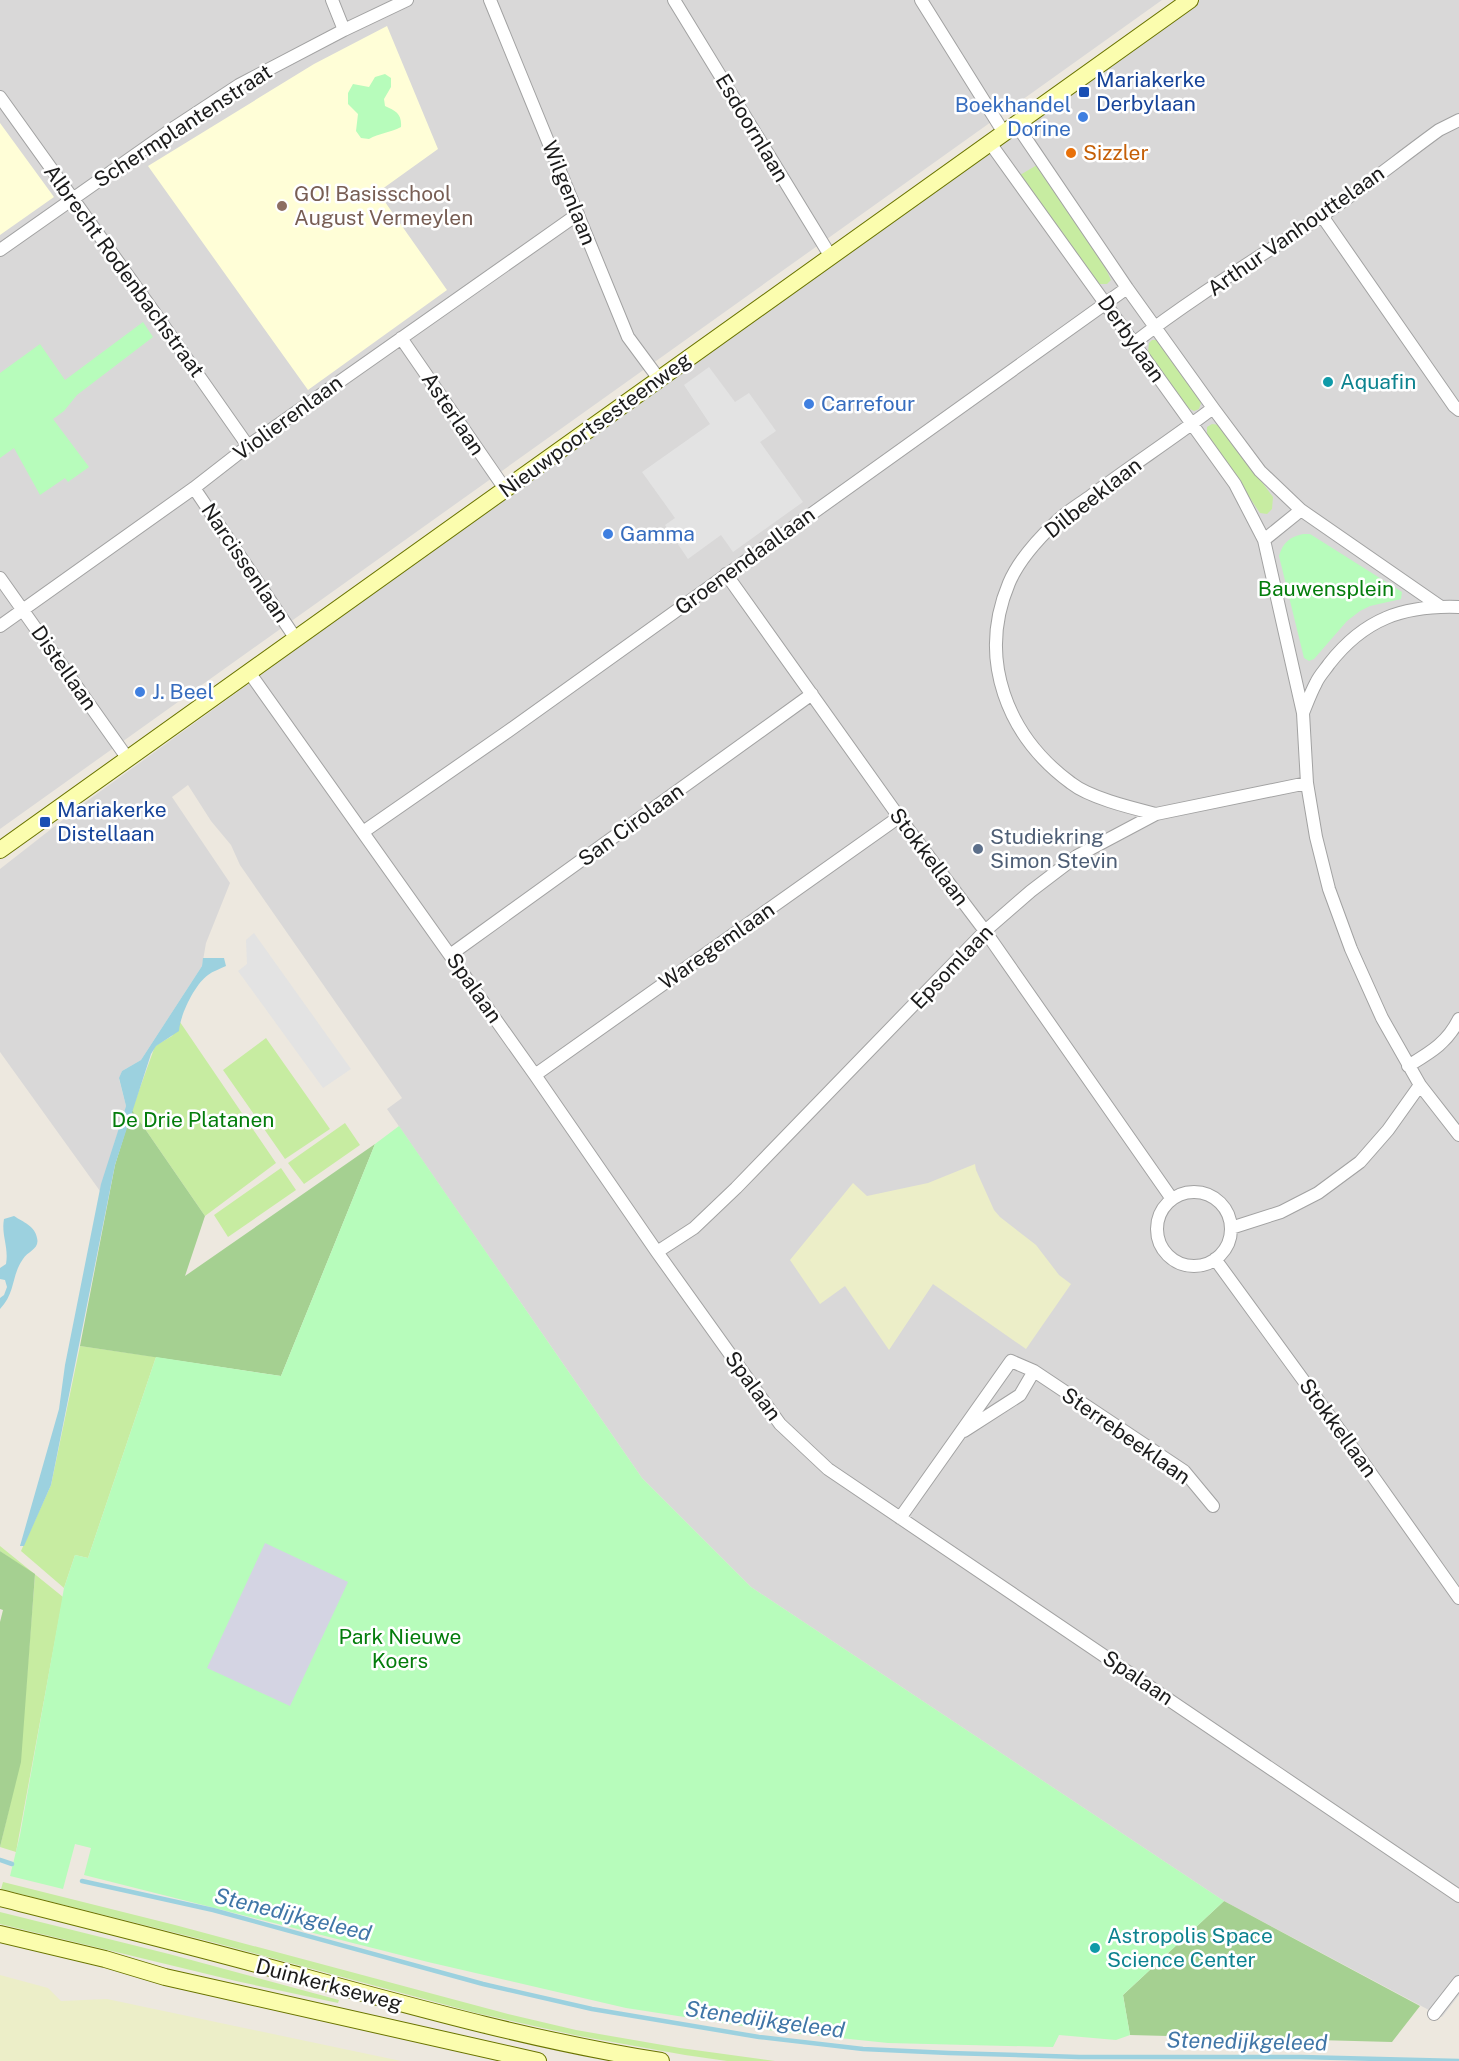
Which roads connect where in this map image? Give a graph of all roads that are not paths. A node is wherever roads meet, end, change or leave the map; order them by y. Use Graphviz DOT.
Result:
graph roads {
  1 [pos="332,0"];
  2 [pos="406,0"];
  3 [pos="490,0"];
  4 [pos="674,0"];
  5 [pos="921,0"];
  6 [pos="1190,0"];
  7 [pos="1173,5"];
  8 [pos="344,30"];
  9 [pos="0,97"];
  10 [pos="1459,120"];
  11 [pos="1003,133"];
  12 [pos="73,199"];
  13 [pos="578,214"];
  14 [pos="1322,216"];
  15 [pos="0,250"];
  16 [pos="831,256"];
  17 [pos="1127,288"];
  18 [pos="1106,303"];
  19 [pos="1155,327"];
  20 [pos="401,338"];
  21 [pos="1134,344"];
  22 [pos="659,379"];
  23 [pos="1213,408"];
  24 [pos="1459,410"];
  25 [pos="1191,424"];
  26 [pos="248,446"];
  27 [pos="194,488"];
  28 [pos="505,489"];
  29 [pos="1301,510"];
  30 [pos="1264,540"];
  31 [pos="726,574"];
  32 [pos="0,578"];
  33 [pos="1441,607"];
  34 [pos="1459,608"];
  35 [pos="23,610"];
  36 [pos="0,626"];
  37 [pos="296,639"];
  38 [pos="249,672"];
  39 [pos="812,694"];
  40 [pos="1303,713"];
  41 [pos="128,759"];
  42 [pos="1307,783"];
  43 [pos="1156,814"];
  44 [pos="899,817"];
  45 [pos="363,832"];
  46 [pos="0,850"];
  47 [pos="985,932"];
  48 [pos="450,955"];
  49 [pos="1459,1018"];
  50 [pos="1408,1066"];
  51 [pos="535,1075"];
  52 [pos="1420,1085"];
  53 [pos="1459,1135"];
  54 [pos="1172,1199"];
  55 [pos="1231,1228"];
  56 [pos="657,1252"];
  57 [pos="1215,1259"];
  58 [pos="1034,1371"];
  59 [pos="958,1435"];
  60 [pos="1213,1506"];
  61 [pos="900,1518"];
  62 [pos="1459,1598"];
  63 [pos="1459,1896"];
  64 [pos="0,1898"];
  65 [pos="0,1934"];
  66 [pos="1459,1982"];
  67 [pos="1434,2014"];
  68 [pos="472,2023"];
  69 [pos="417,2034"];
  70 [pos="538,2061"];
  71 [pos="661,2061"];
  1 -- 8 [label="street"];
  2 -- 8 [label="street, Schermplantenstraat"];
  3 -- 13 [label="street, Wilgenlaan"];
  4 -- 16 [label="street, Esdoornlaan"];
  5 -- 11 [label="street"];
  6 -- 7 [label="main road, Nieuwpoortsesteenweg"];
  7 -- 11 [label="main road, Nieuwpoortsesteenweg"];
  8 -- 12 [label="street, Schermplantenstraat"];
  9 -- 12 [label="street, Albrecht Rodenbachstraat"];
  10 -- 14 [label="street, Arthur Vanhouttelaan"];
  11 -- 16 [label="main road, Nieuwpoortsesteenweg"];
  11 -- 17 [label="street, Derbylaan"];
  11 -- 18 [label="street, Derbylaan"];
  12 -- 15 [label="street, Schermplantenstraat"];
  12 -- 26 [label="street, Albrecht Rodenbachstraat"];
  13 -- 20 [label="street, Violierenlaan"];
  13 -- 22 [label="street, Wilgenlaan"];
  14 -- 19 [label="street, Arthur Vanhouttelaan"];
  14 -- 24 [label="street"];
  16 -- 22 [label="main road, Nieuwpoortsesteenweg"];
  17 -- 18 [label="street, Groenendaallaan"];
  17 -- 19 [label="street, Derbylaan"];
  18 -- 21 [label="street, Derbylaan"];
  18 -- 31 [label="street, Groenendaallaan"];
  19 -- 21 [label="street, Arthur Vanhouttelaan"];
  19 -- 23 [label="street, Derbylaan"];
  20 -- 26 [label="street, Violierenlaan"];
  20 -- 28 [label="street, Asterlaan"];
  21 -- 25 [label="street, Derbylaan"];
  22 -- 28 [label="main road, Nieuwpoortsesteenweg"];
  23 -- 25 [label="street, Dilbeeklaan"];
  23 -- 29 [label="street, Derbylaan"];
  25 -- 30 [label="street, Derbylaan"];
  25 -- 43 [label="street, Dilbeeklaan"];
  26 -- 27 [label="street, Violierenlaan"];
  27 -- 35 [label="street, Violierenlaan"];
  27 -- 37 [label="street, Narcissenlaan"];
  28 -- 37 [label="main road, Nieuwpoortsesteenweg"];
  29 -- 30 [label="street"];
  29 -- 33 [label="street"];
  30 -- 40 [label="street"];
  31 -- 39 [label="street, Stokkellaan"];
  31 -- 45 [label="street, Groenendaallaan"];
  32 -- 35 [label="street, Distellaan"];
  33 -- 34 [label="street"];
  33 -- 40 [label="street"];
  35 -- 36 [label="street, Violierenlaan"];
  35 -- 41 [label="street, Distellaan"];
  37 -- 38 [label="main road, Nieuwpoortsesteenweg"];
  38 -- 41 [label="main road, Nieuwpoortsesteenweg"];
  38 -- 45 [label="street, Spalaan"];
  39 -- 44 [label="street, Stokkellaan"];
  39 -- 48 [label="street, San Cirolaan"];
  40 -- 42 [label="street"];
  41 -- 46 [label="main road, Nieuwpoortsesteenweg"];
  42 -- 43 [label="street, Epsomlaan"];
  42 -- 50 [label="street"];
  43 -- 47 [label="street, Epsomlaan"];
  44 -- 47 [label="street, Stokkellaan"];
  44 -- 51 [label="street, Waregemlaan"];
  45 -- 48 [label="street, Spalaan"];
  47 -- 54 [label="street, Stokkellaan"];
  47 -- 56 [label="street, Epsomlaan"];
  48 -- 51 [label="street, Spalaan"];
  49 -- 50 [label="street"];
  50 -- 52 [label="street"];
  51 -- 56 [label="street, Spalaan"];
  52 -- 53 [label="street"];
  52 -- 55 [label="street"];
  54 -- 55 [label="street"];
  54 -- 57 [label="street"];
  55 -- 57 [label="street"];
  56 -- 61 [label="street, Spalaan"];
  57 -- 62 [label="street, Stokkellaan"];
  58 -- 59 [label="street, Sterrebeeklaan"];
  58 -- 59 [label="street, Sterrebeeklaan"];
  58 -- 60 [label="street, Sterrebeeklaan"];
  59 -- 61 [label="street, Sterrebeeklaan"];
  61 -- 63 [label="street, Spalaan"];
  64 -- 68 [label="main road, Duinkerkseweg"];
  65 -- 69 [label="main road, Duinkerkseweg"];
  66 -- 67 [label="street"];
  68 -- 69 [label="main road"];
  68 -- 71 [label="main road, Duinkerkseweg"];
  69 -- 70 [label="main road, Duinkerkseweg"];
}
